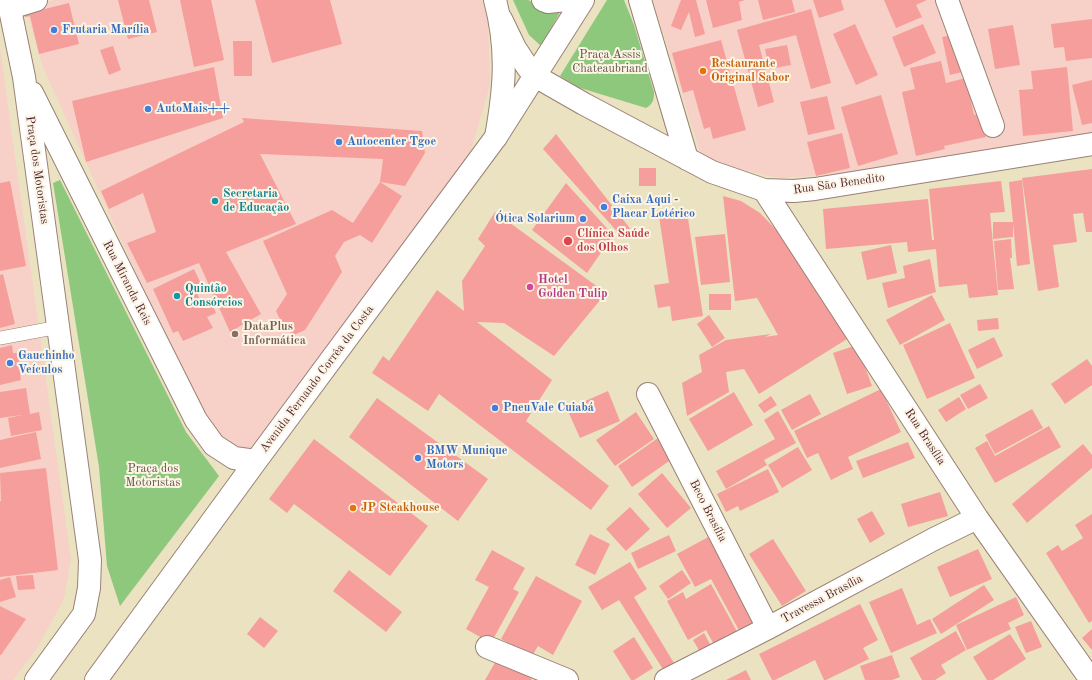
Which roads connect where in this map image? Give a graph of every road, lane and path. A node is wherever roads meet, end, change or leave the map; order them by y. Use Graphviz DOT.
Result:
graph roads {
  1 [pos="36,0"];
  2 [pos="543,0"];
  3 [pos="566,0"];
  4 [pos="583,0"];
  5 [pos="640,0"];
  6 [pos="947,0"];
  7 [pos="6,7"];
  8 [pos="498,8"];
  9 [pos="535,76"];
  10 [pos="24,77"];
  11 [pos="993,126"];
  12 [pos="496,137"];
  13 [pos="1092,144"];
  14 [pos="687,159"];
  15 [pos="764,190"];
  16 [pos="59,327"];
  17 [pos="0,338"];
  18 [pos="648,394"];
  19 [pos="256,461"];
  20 [pos="977,518"];
  21 [pos="768,628"];
  22 [pos="487,647"];
  23 [pos="36,680"];
  24 [pos="96,680"];
  25 [pos="567,680"];
  26 [pos="666,680"];
  27 [pos="1091,680"];
  1 -- 7 [label="street"];
  2 -- 3 [label="street"];
  4 -- 9 [label="street, Avenida Fernando Corrêa da Costa"];
  5 -- 14 [label="street"];
  6 -- 11 [label="street"];
  7 -- 10 [label="street, Praça dos Motoristas"];
  8 -- 9 [label="street, Rua São Benedito"];
  8 -- 12 [label="street"];
  9 -- 12 [label="street, Avenida Fernando Corrêa da Costa"];
  9 -- 14 [label="street, Rua São Benedito"];
  10 -- 16 [label="street, Praça dos Motoristas"];
  10 -- 19 [label="street, Rua Miranda Reis"];
  12 -- 19 [label="street, Avenida Fernando Corrêa da Costa"];
  13 -- 15 [label="street, Rua São Benedito"];
  14 -- 15 [label="street, Rua São Benedito"];
  15 -- 20 [label="street, Rua Brasília"];
  16 -- 17 [label="lane"];
  16 -- 23 [label="street, Praça dos Motoristas"];
  18 -- 21 [label="street, Beco Brasília"];
  19 -- 24 [label="street, Avenida Fernando Corrêa da Costa"];
  20 -- 21 [label="street, Travessa Brasília"];
  20 -- 27 [label="street, Rua Brasília"];
  21 -- 26 [label="street, Travessa Brasília"];
  22 -- 25 [label="street"];
}
